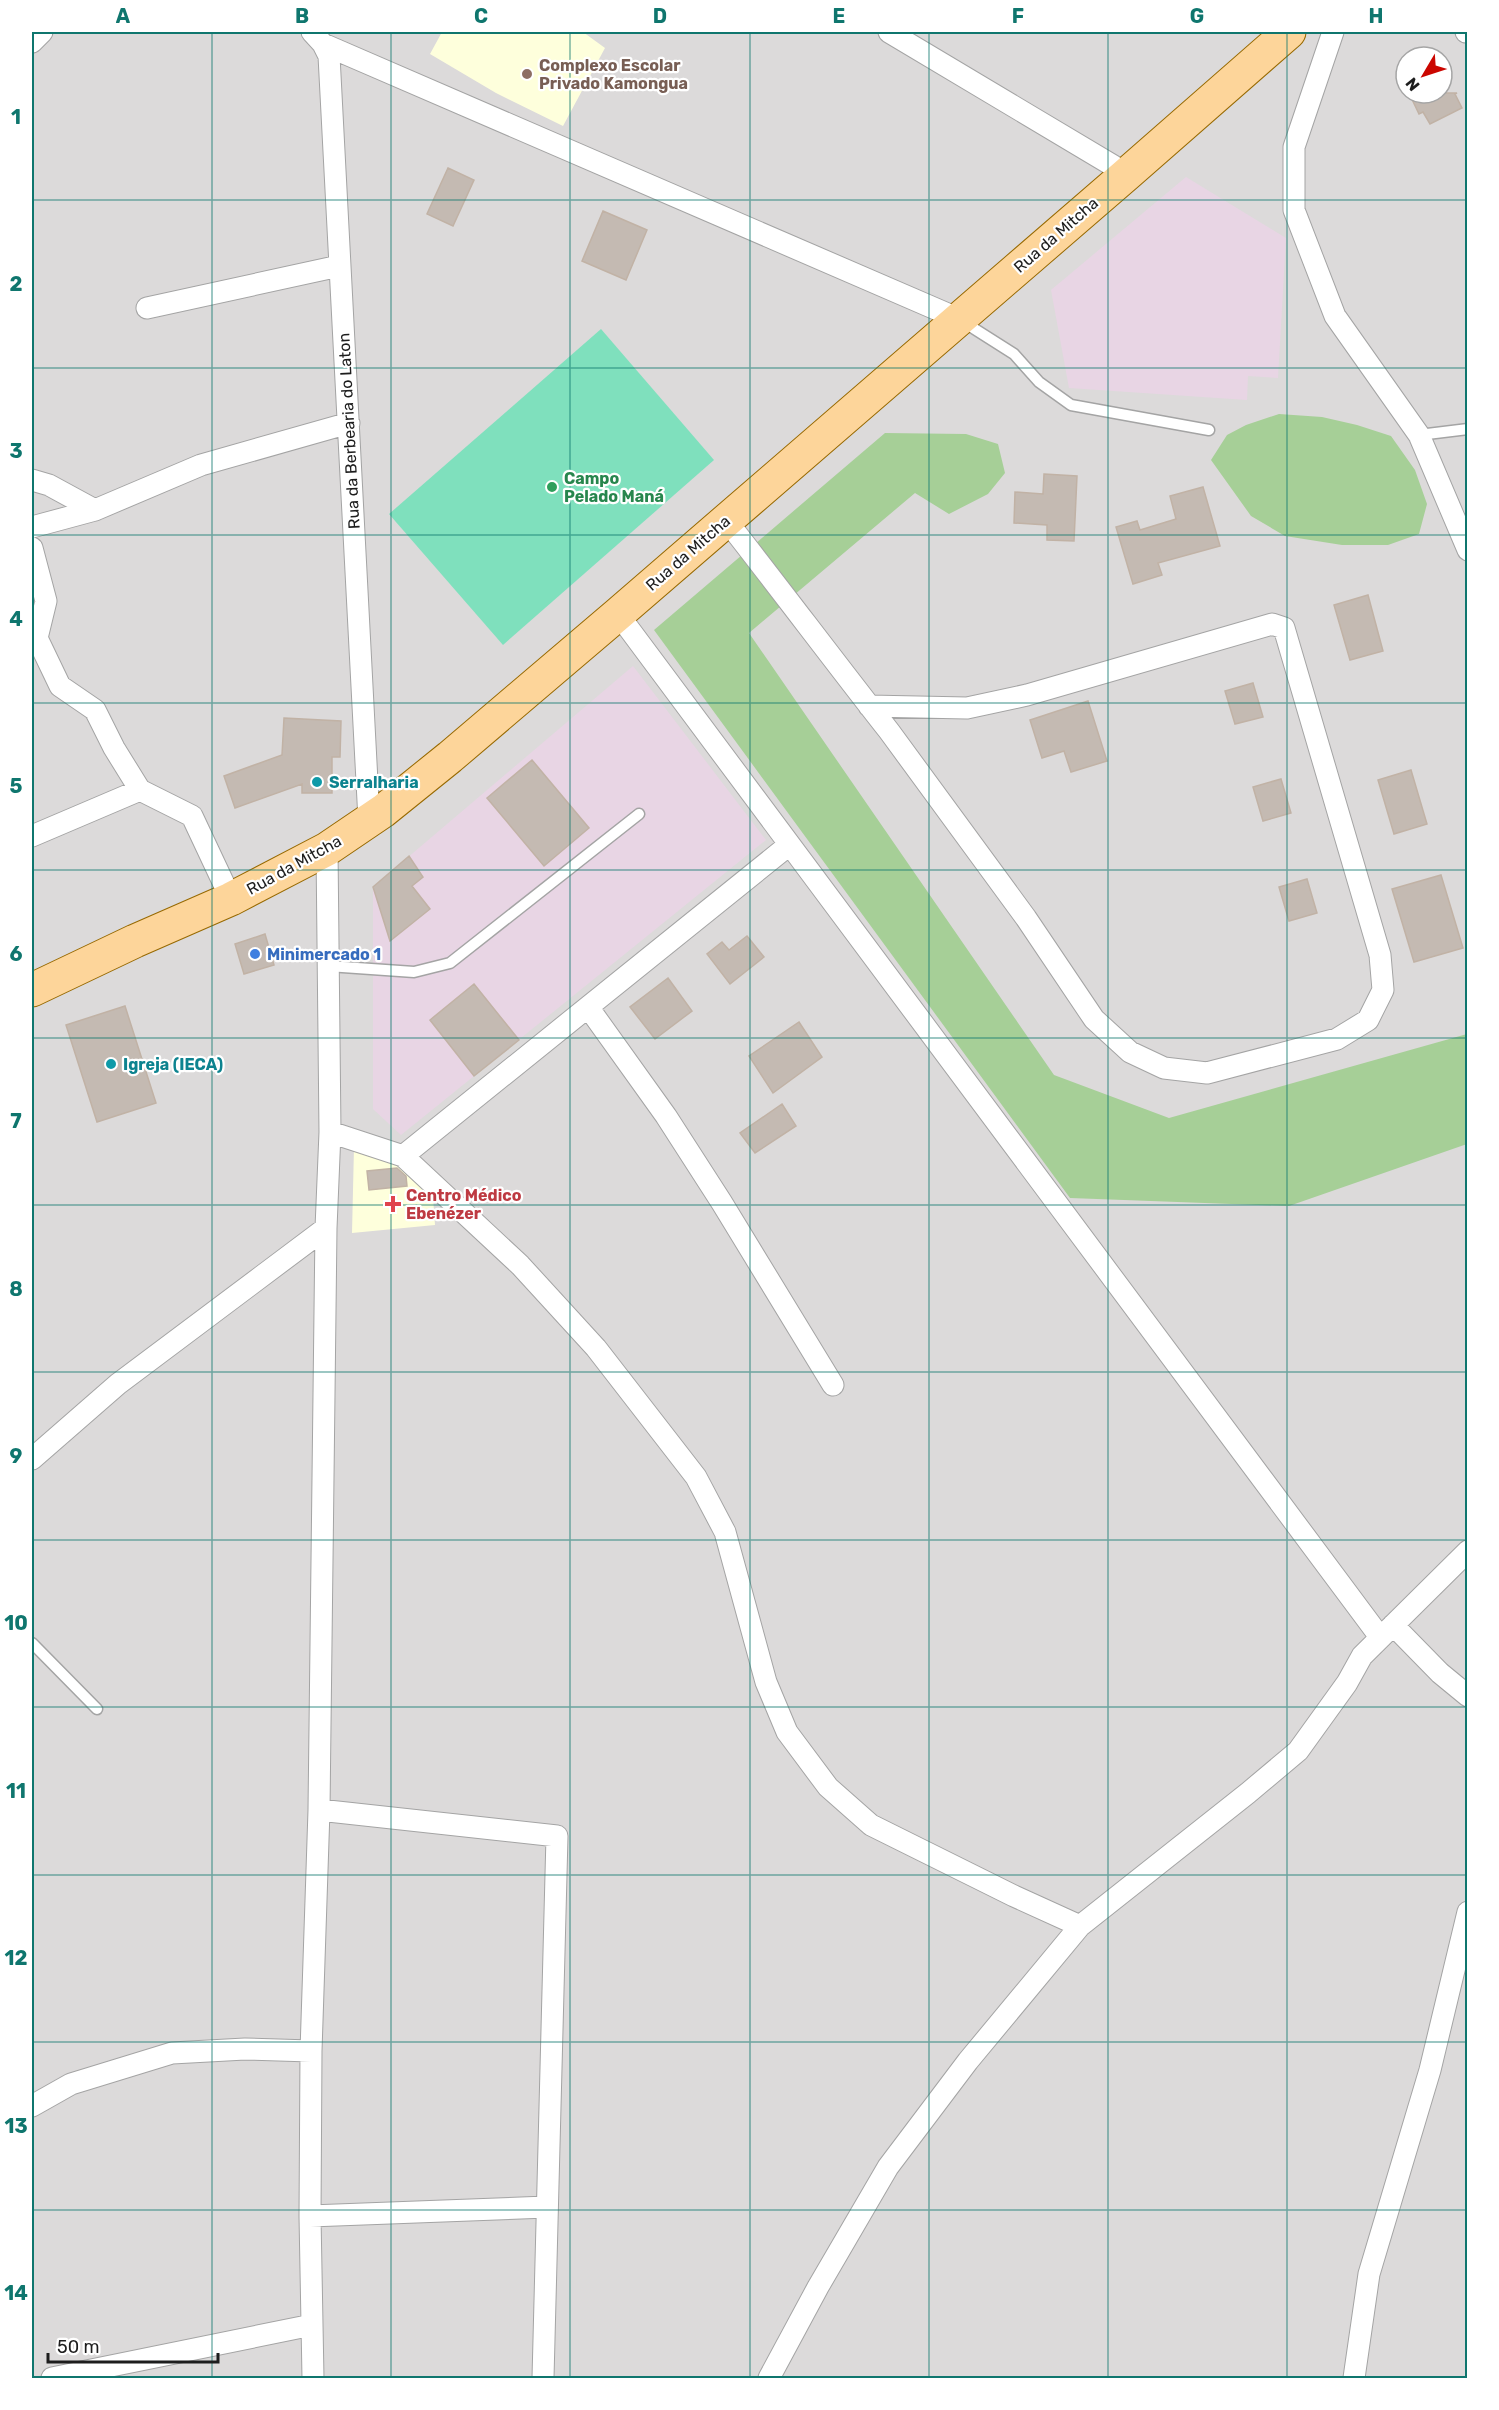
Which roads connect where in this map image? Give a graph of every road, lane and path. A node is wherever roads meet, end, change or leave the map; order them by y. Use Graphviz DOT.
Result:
graph roads {
  1 [pos="42,32"];
  2 [pos="890,32"];
  3 [pos="1288,32"];
  4 [pos="1334,32"];
  5 [pos="318,38"];
  6 [pos="32,42"];
  7 [pos="1127,174"];
  8 [pos="339,266"];
  9 [pos="147,308"];
  10 [pos="959,319"];
  11 [pos="349,423"];
  12 [pos="1209,429"];
  13 [pos="1467,429"];
  14 [pos="1419,435"];
  15 [pos="32,480"];
  16 [pos="95,510"];
  17 [pos="726,520"];
  18 [pos="32,528"];
  19 [pos="32,548"];
  20 [pos="1467,550"];
  21 [pos="618,614"];
  22 [pos="869,706"];
  23 [pos="140,790"];
  24 [pos="639,814"];
  25 [pos="369,820"];
  26 [pos="32,836"];
  27 [pos="789,845"];
  28 [pos="327,849"];
  29 [pos="231,898"];
  30 [pos="328,966"];
  31 [pos="32,990"];
  32 [pos="588,1007"];
  33 [pos="330,1132"];
  34 [pos="403,1156"];
  35 [pos="326,1228"];
  36 [pos="833,1385"];
  37 [pos="32,1459"];
  38 [pos="1467,1551"];
  39 [pos="1386,1631"];
  40 [pos="32,1643"];
  41 [pos="1467,1696"];
  42 [pos="97,1709"];
  43 [pos="318,1810"];
  44 [pos="1467,1912"];
  45 [pos="1080,1926"];
  46 [pos="310,2051"];
  47 [pos="32,2106"];
  48 [pos="547,2207"];
  49 [pos="310,2216"];
  50 [pos="312,2325"];
  51 [pos="1354,2378"];
  52 [pos="52,2379"];
  53 [pos="313,2379"];
  54 [pos="543,2379"];
  55 [pos="769,2379"];
  1 -- 6 [label="street"];
  2 -- 7 [label="street"];
  3 -- 7 [label="main road, Rua da Mitcha"];
  4 -- 14 [label="street"];
  5 -- 8 [label="street, Rua da Berbearia do Laton"];
  5 -- 10 [label="street"];
  7 -- 10 [label="main road, Rua da Mitcha"];
  8 -- 9 [label="street"];
  8 -- 11 [label="street, Rua da Berbearia do Laton"];
  10 -- 12 [label="lane"];
  10 -- 17 [label="main road, Rua da Mitcha"];
  11 -- 16 [label="street"];
  11 -- 25 [label="street, Rua da Berbearia do Laton"];
  13 -- 14 [label="lane"];
  14 -- 20 [label="street"];
  15 -- 16 [label="street"];
  16 -- 18 [label="street"];
  17 -- 21 [label="main road, Rua da Mitcha"];
  17 -- 22 [label="street"];
  19 -- 23 [label="street"];
  21 -- 25 [label="main road, Rua da Mitcha"];
  21 -- 27 [label="street"];
  22 -- 22 [label="street"];
  23 -- 26 [label="street"];
  23 -- 29 [label="street"];
  24 -- 30 [label="lane"];
  25 -- 28 [label="main road, Rua da Mitcha"];
  27 -- 32 [label="street"];
  27 -- 39 [label="street"];
  28 -- 29 [label="main road, Rua da Mitcha"];
  28 -- 30 [label="street"];
  29 -- 31 [label="main road, Rua da Mitcha"];
  30 -- 33 [label="street"];
  32 -- 34 [label="street"];
  32 -- 36 [label="street"];
  33 -- 34 [label="street"];
  33 -- 35 [label="street"];
  34 -- 45 [label="street"];
  35 -- 37 [label="street"];
  35 -- 43 [label="street"];
  38 -- 39 [label="street"];
  39 -- 41 [label="street"];
  39 -- 45 [label="street"];
  40 -- 42 [label="lane"];
  43 -- 46 [label="street"];
  43 -- 48 [label="street"];
  44 -- 51 [label="street"];
  45 -- 55 [label="street"];
  46 -- 47 [label="street"];
  46 -- 49 [label="street"];
  48 -- 49 [label="street"];
  48 -- 54 [label="street"];
  49 -- 50 [label="street"];
  50 -- 52 [label="street"];
  50 -- 53 [label="street"];
}
